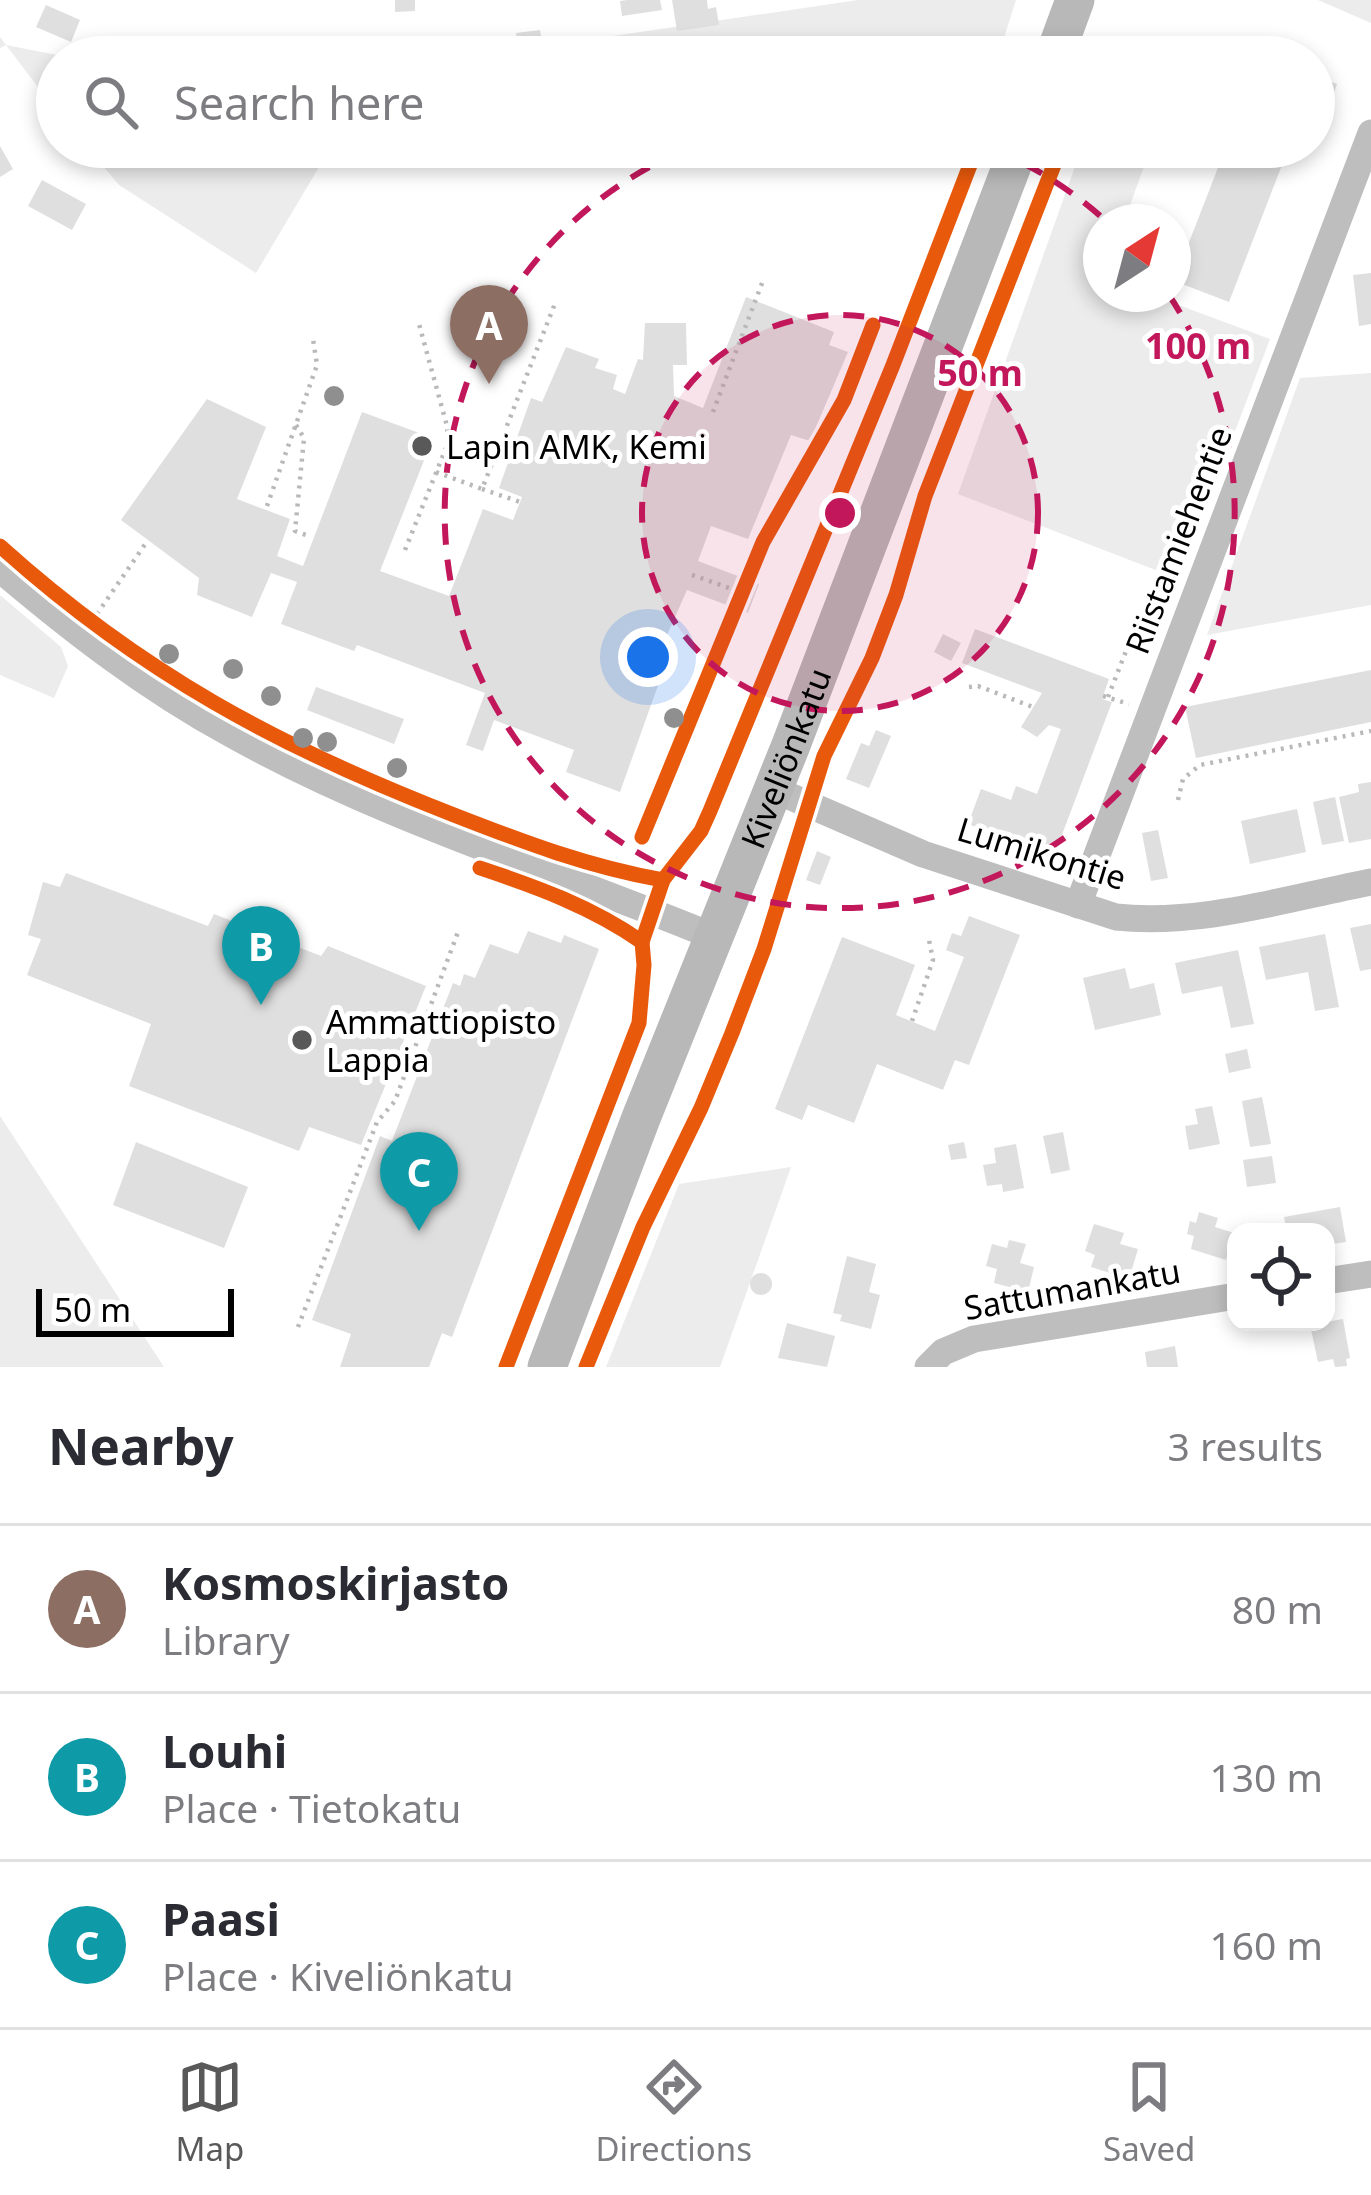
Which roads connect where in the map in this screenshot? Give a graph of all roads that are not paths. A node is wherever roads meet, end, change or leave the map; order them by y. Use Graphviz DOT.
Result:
graph roads {
  1 [pos="1075,0"];
  2 [pos="1062,36"];
  3 [pos="1371,133"];
  4 [pos="1011,168"];
  5 [pos="0,569"];
  6 [pos="773,789"];
  7 [pos="1371,882"];
  8 [pos="1078,905"];
  9 [pos="712,936"];
  10 [pos="1371,1274"];
  11 [pos="1335,1280"];
  12 [pos="1227,1297"];
  13 [pos="547,1367"];
  14 [pos="928,1367"];
  1 -- 2 [label="main road"];
  3 -- 8 [label="street, Riistamiehentie"];
  4 -- 6 [label="main road, Kiveliönkatu"];
  5 -- 9 [label="street"];
  6 -- 8 [label="street, Lumikontie"];
  6 -- 9 [label="main road, Kiveliönkatu"];
  7 -- 8 [label="street, Lumikontie"];
  9 -- 13 [label="main road, Kiveliönkatu"];
  10 -- 11 [label="street"];
  12 -- 14 [label="street, Sattumankatu"];
}
